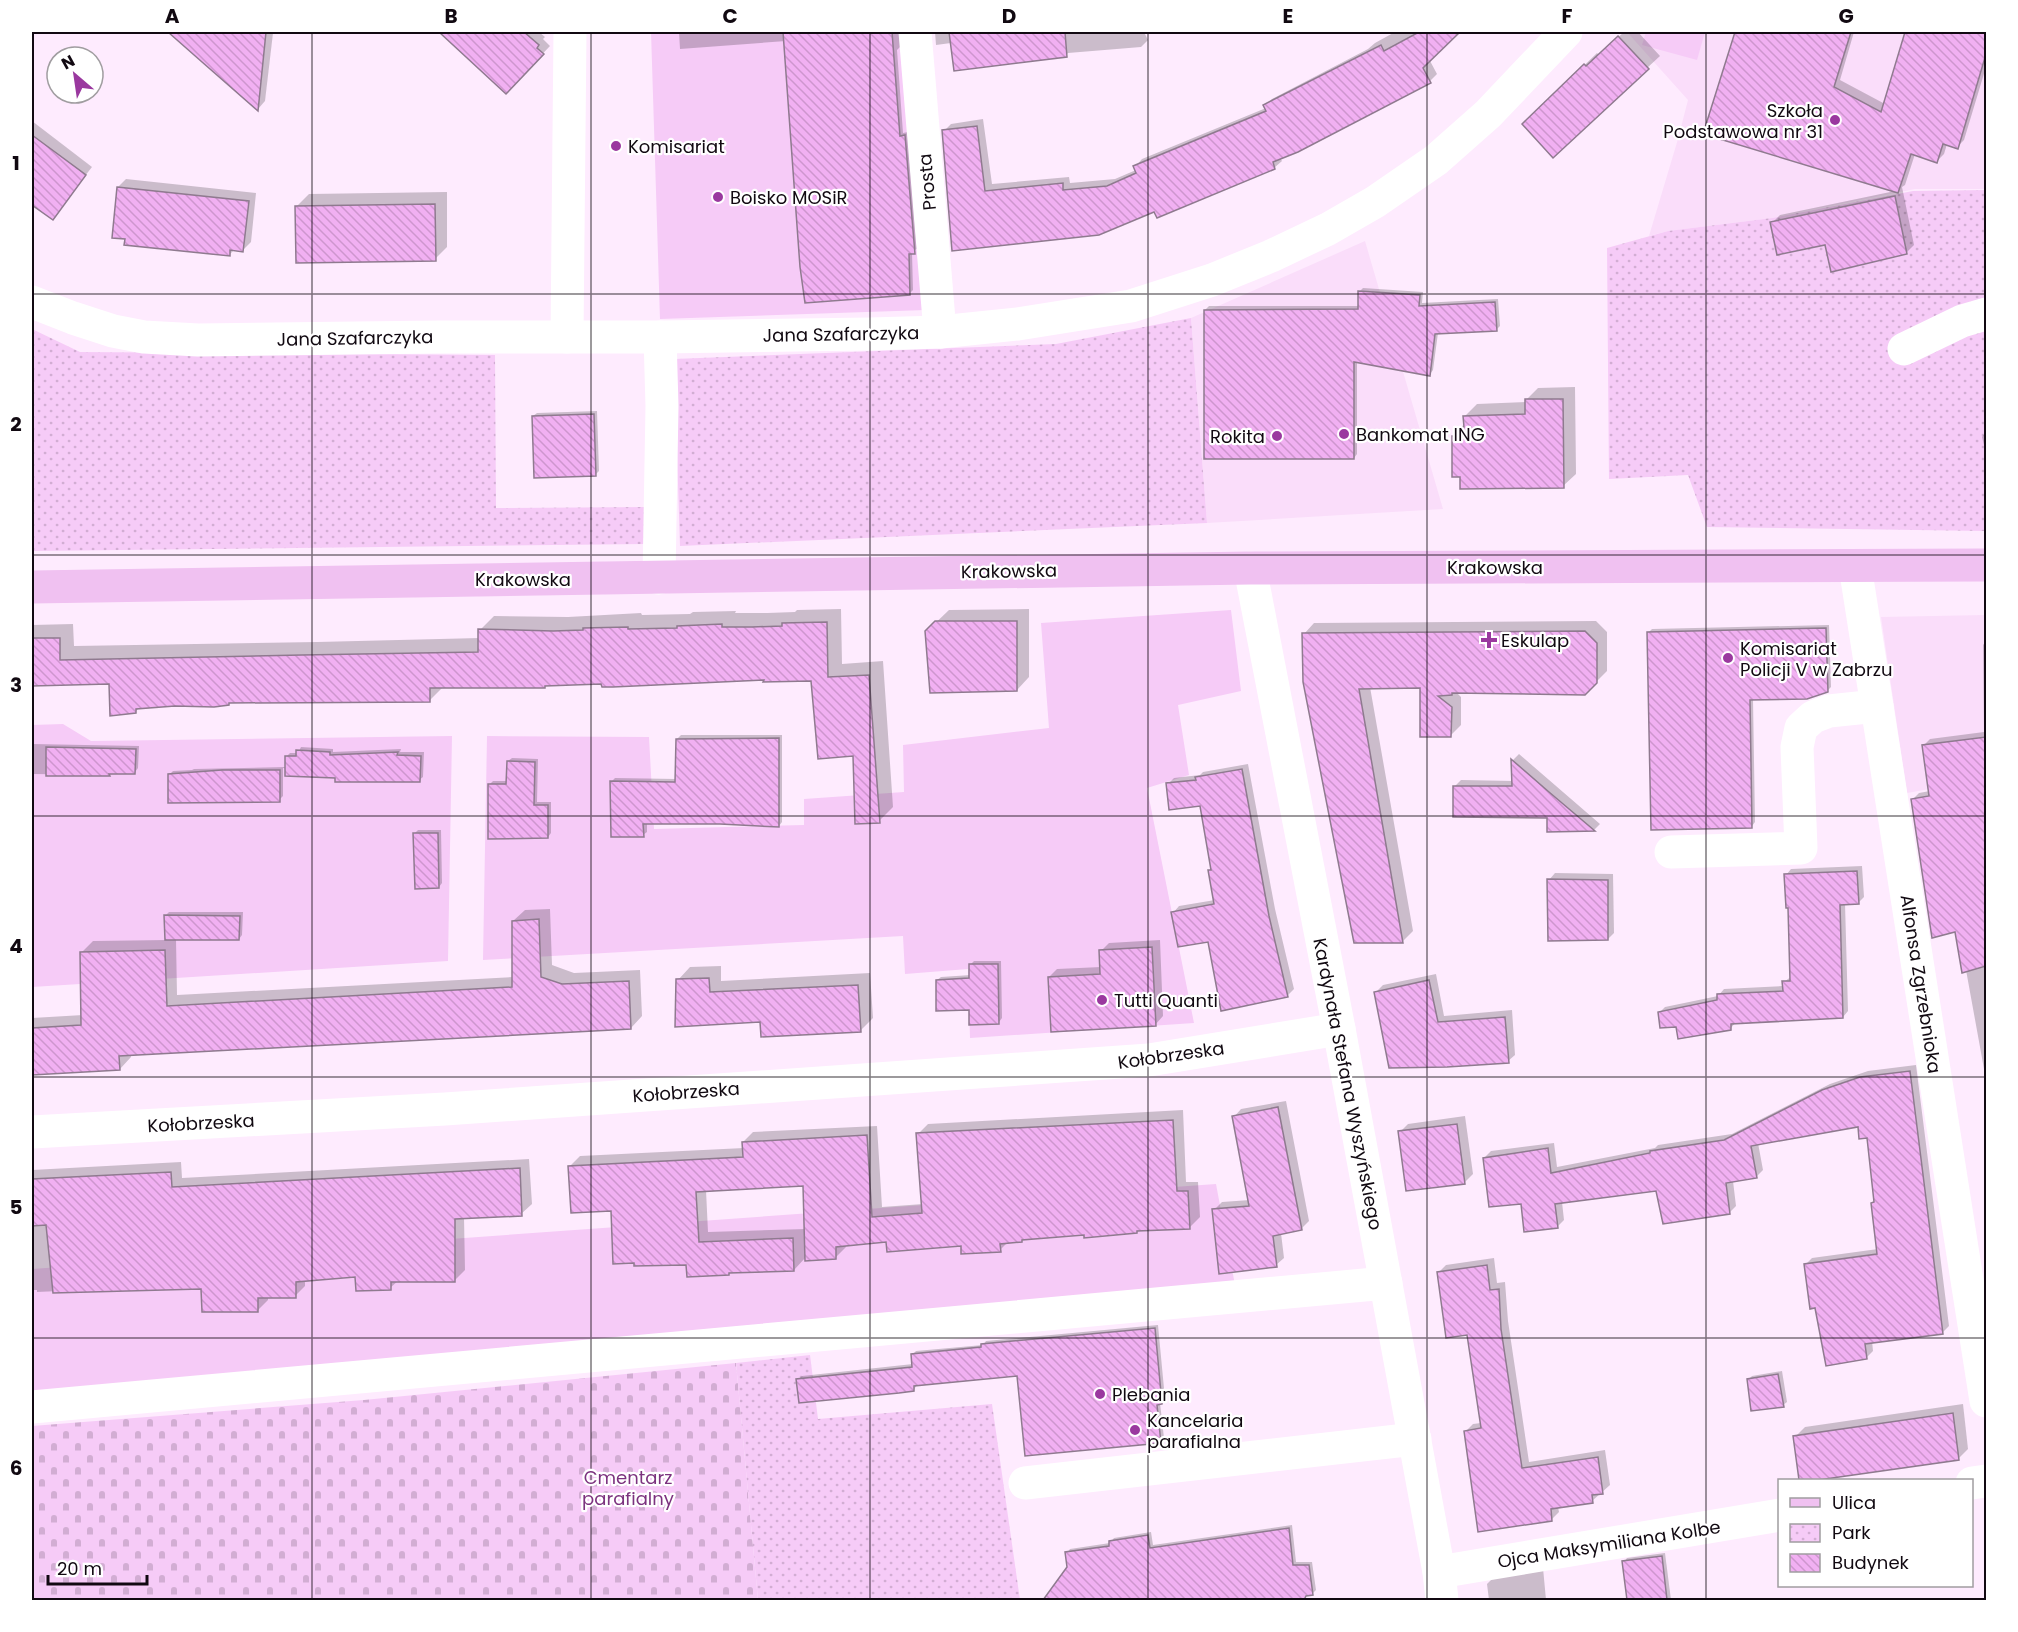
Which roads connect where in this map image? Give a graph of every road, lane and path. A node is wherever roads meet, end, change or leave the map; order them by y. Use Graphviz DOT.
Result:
graph roads {
  1 [pos="570,32"];
  2 [pos="915,32"];
  3 [pos="1566,32"];
  4 [pos="32,302"];
  5 [pos="1986,314"];
  6 [pos="939,332"];
  7 [pos="567,337"];
  8 [pos="660,338"];
  9 [pos="1904,349"];
  10 [pos="1986,565"];
  11 [pos="1855,566"];
  12 [pos="1250,568"];
  13 [pos="659,578"];
  14 [pos="32,586"];
  15 [pos="1877,706"];
  16 [pos="1671,852"];
  17 [pos="1339,1029"];
  18 [pos="32,1132"];
  19 [pos="1386,1283"];
  20 [pos="1986,1401"];
  21 [pos="32,1407"];
  22 [pos="1415,1439"];
  23 [pos="1025,1483"];
  24 [pos="1778,1515"];
  25 [pos="1441,1586"];
  1 -- 7 [label="street"];
  2 -- 6 [label="street, Prosta"];
  3 -- 6 [label="street, Jana Szafarczyka"];
  4 -- 7 [label="street, Jana Szafarczyka"];
  5 -- 9 [label="street"];
  6 -- 8 [label="street, Jana Szafarczyka"];
  7 -- 8 [label="street, Jana Szafarczyka"];
  8 -- 13 [label="street"];
  10 -- 11 [label="main road, Krakowska"];
  11 -- 12 [label="main road, Krakowska"];
  11 -- 15 [label="street, Alfonsa Zgrzebnioka"];
  12 -- 13 [label="main road, Krakowska"];
  12 -- 17 [label="street, Kardynała Stefana Wyszyńskiego"];
  13 -- 14 [label="main road, Krakowska"];
  15 -- 16 [label="street"];
  15 -- 20 [label="street, Alfonsa Zgrzebnioka"];
  17 -- 18 [label="street, Kołobrzeska"];
  17 -- 19 [label="street, Kardynała Stefana Wyszyńskiego"];
  19 -- 21 [label="street"];
  19 -- 22 [label="street, Kardynała Stefana Wyszyńskiego"];
  22 -- 23 [label="street"];
  22 -- 25 [label="street, Kardynała Stefana Wyszyńskiego"];
  24 -- 25 [label="street, Ojca Maksymiliana Kolbe"];
}
